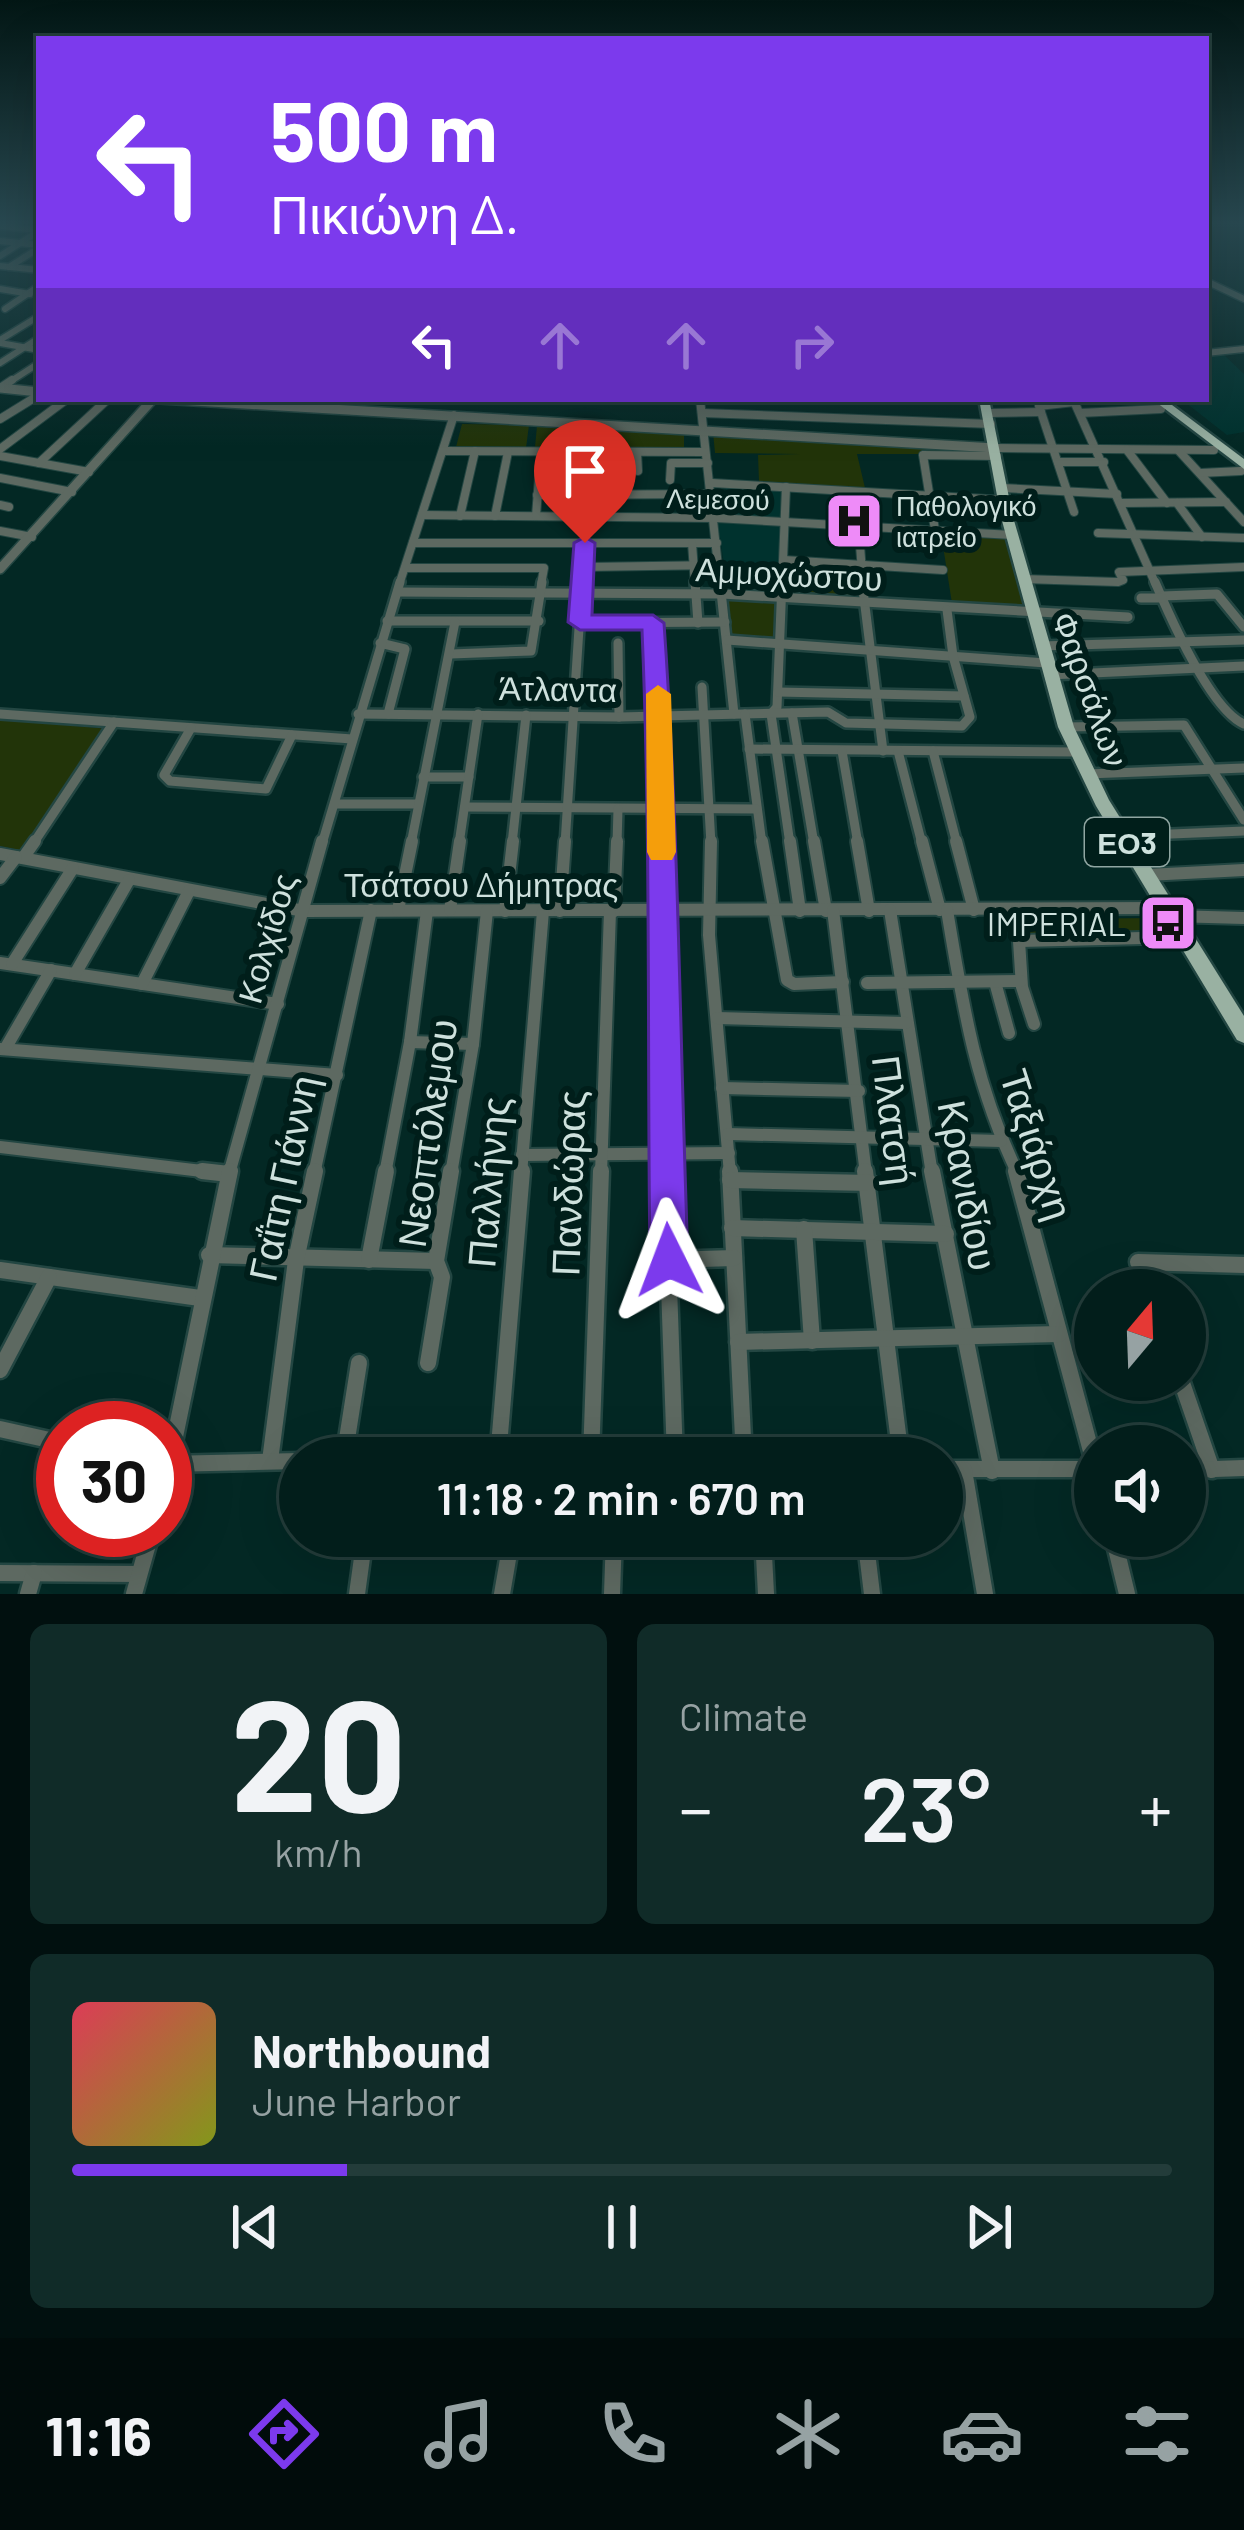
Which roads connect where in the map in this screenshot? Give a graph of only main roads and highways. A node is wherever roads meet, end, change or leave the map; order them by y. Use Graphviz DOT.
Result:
graph roads {
  1 [pos="1164,402"];
  2 [pos="988,412"];
  3 [pos="1243,464"];
  4 [pos="1244,1034"];
  1 -- 3 [label="main road"];
  2 -- 4 [label="main road, Φαρσάλων / ΕΟ3"];
}
